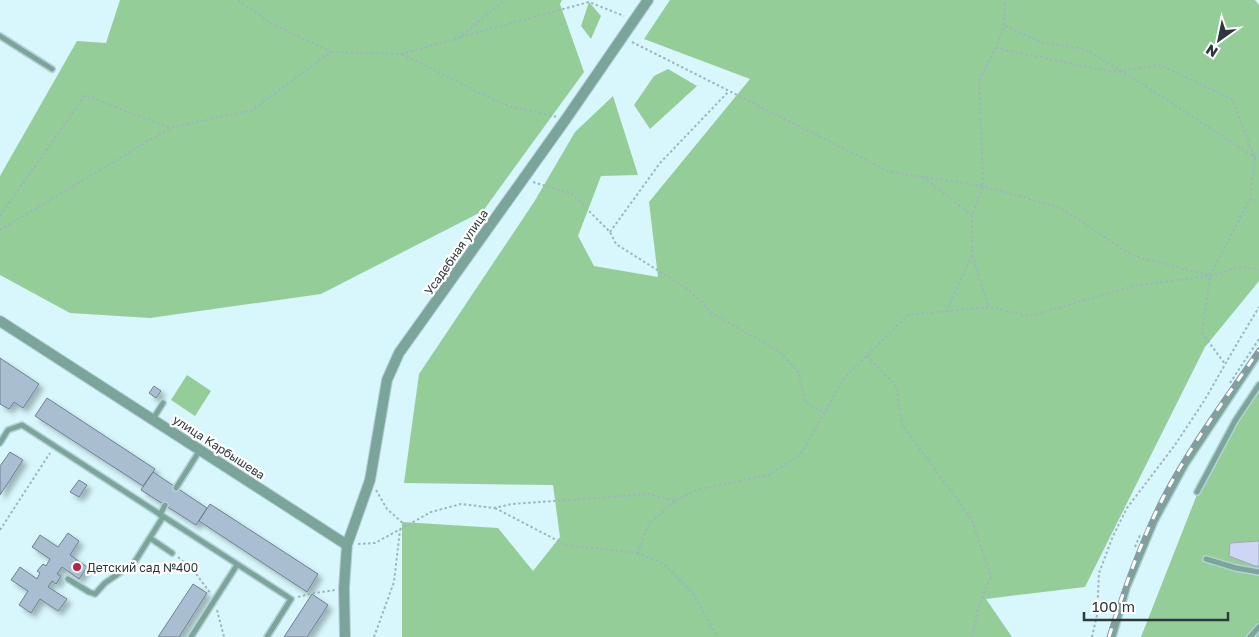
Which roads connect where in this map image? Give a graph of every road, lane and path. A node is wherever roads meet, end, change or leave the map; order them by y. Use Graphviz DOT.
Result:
graph roads {
  1 [pos="238,0"];
  2 [pos="504,0"];
  3 [pos="648,0"];
  4 [pos="1005,0"];
  5 [pos="634,20"];
  6 [pos="1004,26"];
  7 [pos="0,36"];
  8 [pos="623,37"];
  9 [pos="459,38"];
  10 [pos="996,48"];
  11 [pos="331,52"];
  12 [pos="401,54"];
  13 [pos="52,69"];
  14 [pos="1121,71"];
  15 [pos="729,91"];
  16 [pos="566,119"];
  17 [pos="170,128"];
  18 [pos="1255,158"];
  19 [pos="1259,160"];
  20 [pos="922,177"];
  21 [pos="523,180"];
  22 [pos="983,186"];
  23 [pos="1250,199"];
  24 [pos="1259,203"];
  25 [pos="0,216"];
  26 [pos="972,216"];
  27 [pos="0,230"];
  28 [pos="610,232"];
  29 [pos="972,255"];
  30 [pos="1259,269"];
  31 [pos="1210,276"];
  32 [pos="1259,307"];
  33 [pos="990,308"];
  34 [pos="946,312"];
  35 [pos="0,321"];
  36 [pos="1259,354"];
  37 [pos="866,356"];
  38 [pos="1225,364"];
  39 [pos="1259,385"];
  40 [pos="163,403"];
  41 [pos="824,412"];
  42 [pos="153,420"];
  43 [pos="0,443"];
  44 [pos="54,446"];
  45 [pos="200,450"];
  46 [pos="370,480"];
  47 [pos="176,488"];
  48 [pos="1197,492"];
  49 [pos="675,501"];
  50 [pos="165,505"];
  51 [pos="494,508"];
  52 [pos="162,516"];
  53 [pos="406,526"];
  54 [pos="0,530"];
  55 [pos="400,530"];
  56 [pos="150,538"];
  57 [pos="347,545"];
  58 [pos="172,553"];
  59 [pos="638,553"];
  60 [pos="1206,559"];
  61 [pos="237,565"];
  62 [pos="1259,572"];
  63 [pos="68,579"];
  64 [pos="344,588"];
  65 [pos="290,599"];
  66 [pos="215,600"];
  67 [pos="1259,626"];
  68 [pos="191,637"];
  69 [pos="224,637"];
  70 [pos="267,637"];
  71 [pos="345,637"];
  72 [pos="374,637"];
  73 [pos="717,637"];
  74 [pos="972,637"];
  75 [pos="1092,637"];
  76 [pos="1113,637"];
  77 [pos="1250,637"];
  1 -- 11 [label="path"];
  2 -- 9 [label="path"];
  3 -- 5 [label="street, Усадебная улица"];
  4 -- 6 [label="path"];
  5 -- 8 [label="street, Усадебная улица"];
  5 -- 9 [label="path"];
  6 -- 10 [label="path"];
  6 -- 14 [label="path"];
  7 -- 13 [label="lane"];
  8 -- 15 [label="path"];
  8 -- 16 [label="street, Усадебная улица"];
  9 -- 12 [label="path"];
  10 -- 14 [label="path"];
  10 -- 22 [label="path"];
  11 -- 12 [label="path"];
  11 -- 17 [label="path"];
  12 -- 16 [label="path"];
  14 -- 18 [label="path"];
  14 -- 18 [label="path"];
  15 -- 20 [label="path"];
  15 -- 28 [label="path"];
  16 -- 21 [label="street, Усадебная улица"];
  17 -- 25 [label="path"];
  17 -- 27 [label="path"];
  18 -- 19 [label="path"];
  18 -- 23 [label="path"];
  20 -- 22 [label="path"];
  20 -- 26 [label="path"];
  21 -- 28 [label="path"];
  21 -- 46 [label="street, Усадебная улица"];
  22 -- 26 [label="path"];
  22 -- 31 [label="path"];
  23 -- 24 [label="path"];
  23 -- 31 [label="path"];
  26 -- 29 [label="path"];
  28 -- 41 [label="path"];
  29 -- 33 [label="path"];
  29 -- 34 [label="path"];
  30 -- 31 [label="path"];
  31 -- 33 [label="path"];
  31 -- 38 [label="path"];
  32 -- 38 [label="path"];
  33 -- 34 [label="path"];
  34 -- 37 [label="path"];
  35 -- 42 [label="street, улица Карбышева"];
  36 -- 76 [label="lane"];
  37 -- 41 [label="path"];
  37 -- 74 [label="path"];
  38 -- 75 [label="path"];
  39 -- 48 [label="lane"];
  40 -- 42 [label="lane"];
  41 -- 49 [label="path"];
  42 -- 45 [label="street, улица Карбышева"];
  43 -- 44 [label="lane"];
  44 -- 52 [label="lane"];
  44 -- 54 [label="path"];
  45 -- 47 [label="lane"];
  45 -- 57 [label="street, улица Карбышева"];
  46 -- 53 [label="path"];
  46 -- 57 [label="street, Усадебная улица"];
  49 -- 51 [label="path"];
  49 -- 59 [label="path"];
  50 -- 52 [label="lane"];
  51 -- 53 [label="path"];
  51 -- 59 [label="path"];
  52 -- 56 [label="lane"];
  52 -- 61 [label="lane"];
  53 -- 55 [label="path"];
  55 -- 57 [label="path"];
  55 -- 72 [label="path"];
  56 -- 58 [label="lane"];
  56 -- 63 [label="lane"];
  57 -- 64 [label="street"];
  58 -- 66 [label="path"];
  59 -- 73 [label="path"];
  60 -- 62 [label="lane"];
  61 -- 65 [label="lane"];
  61 -- 66 [label="lane"];
  64 -- 65 [label="path"];
  64 -- 71 [label="street"];
  65 -- 70 [label="lane"];
  66 -- 68 [label="lane"];
  66 -- 69 [label="path"];
  67 -- 77 [label="lane"];
}
